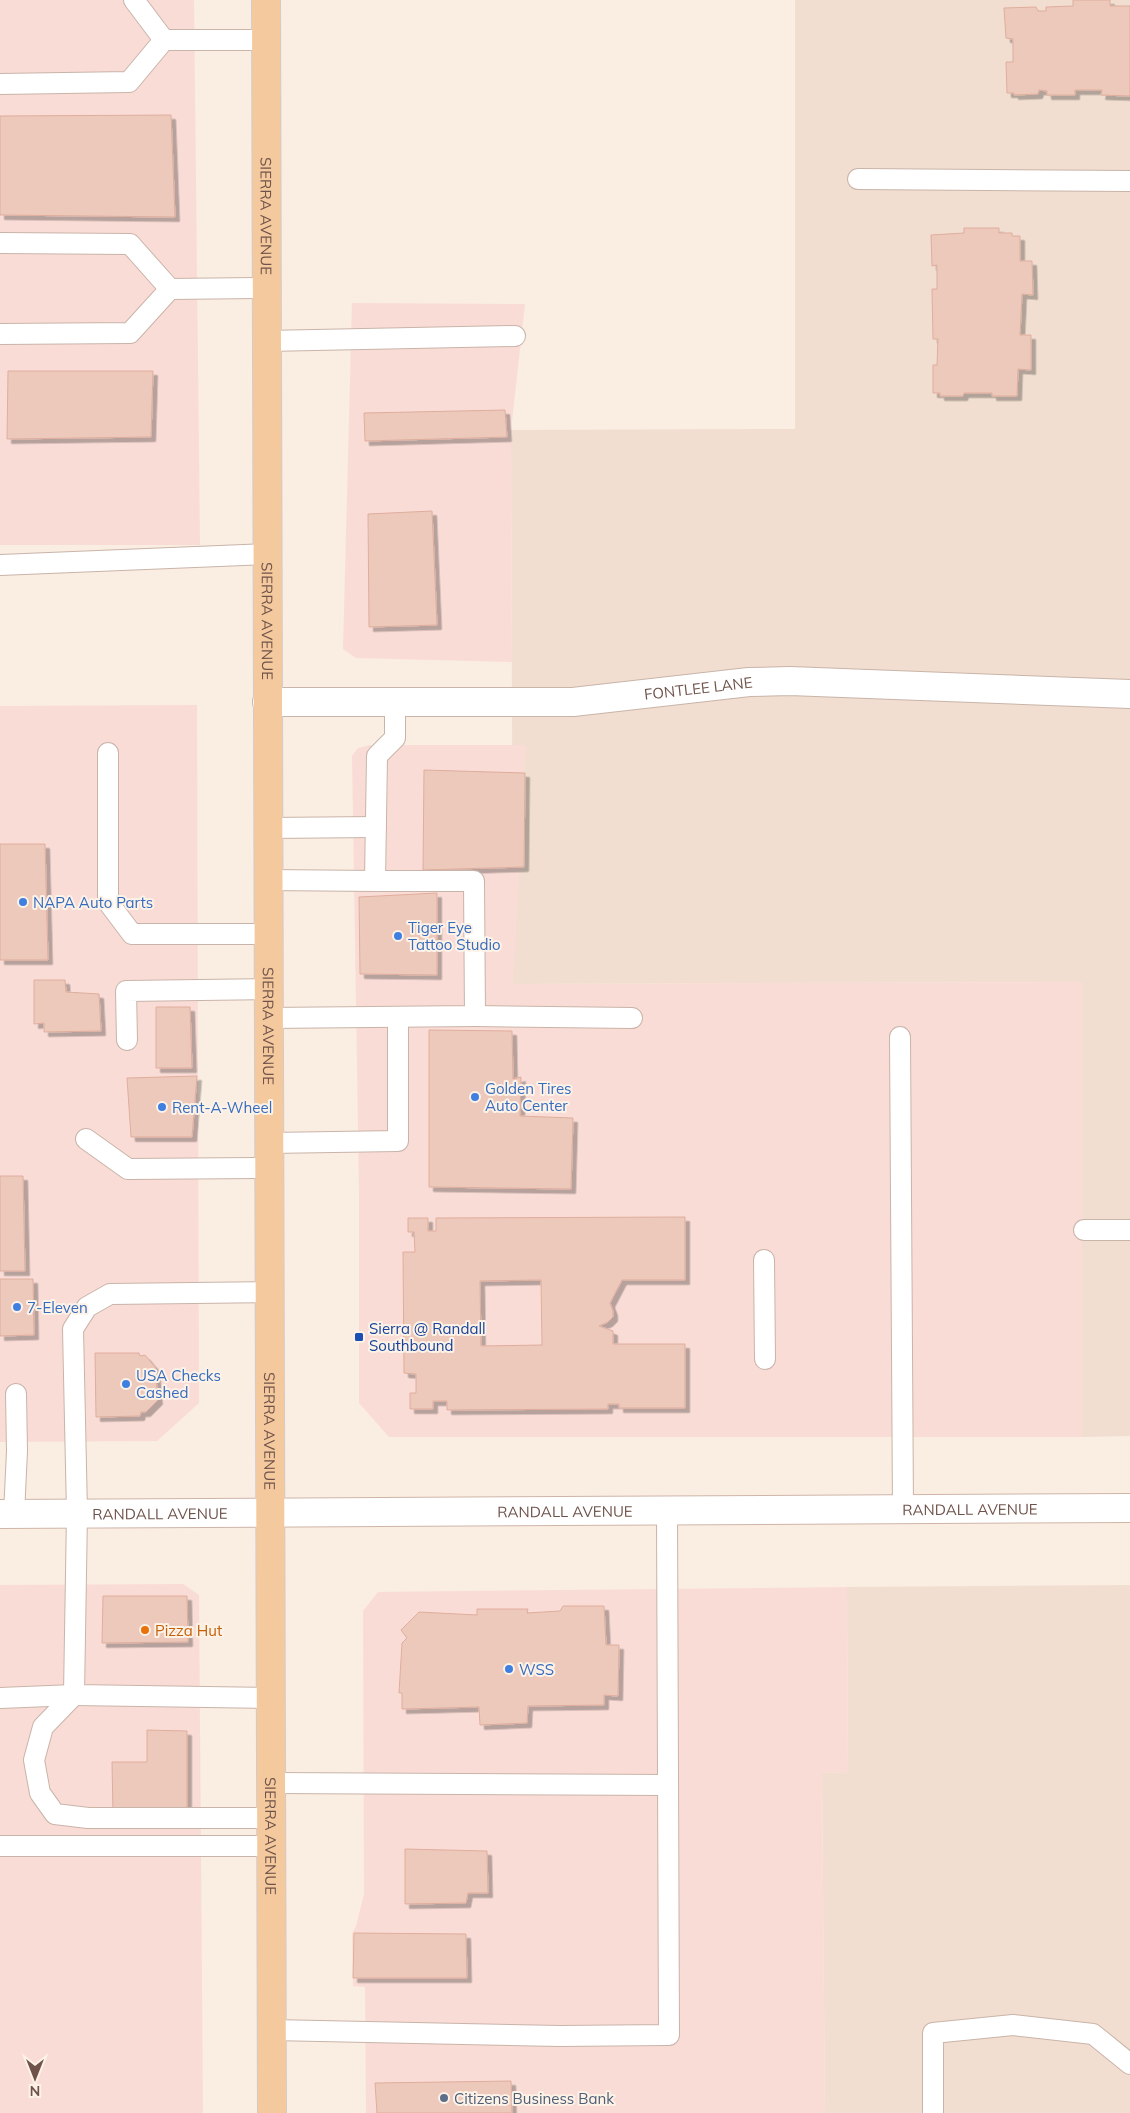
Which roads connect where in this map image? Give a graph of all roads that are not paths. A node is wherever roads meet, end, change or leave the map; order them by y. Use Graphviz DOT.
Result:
graph roads {
  1 [pos="134,0"];
  2 [pos="266,0"];
  3 [pos="164,40"];
  4 [pos="266,40"];
  5 [pos="0,84"];
  6 [pos="858,179"];
  7 [pos="1130,181"];
  8 [pos="0,243"];
  9 [pos="266,288"];
  10 [pos="170,289"];
  11 [pos="0,334"];
  12 [pos="515,336"];
  13 [pos="266,341"];
  14 [pos="267,554"];
  15 [pos="0,565"];
  16 [pos="1130,694"];
  17 [pos="268,702"];
  18 [pos="395,702"];
  19 [pos="108,753"];
  20 [pos="376,827"];
  21 [pos="268,828"];
  22 [pos="268,880"];
  23 [pos="375,881"];
  24 [pos="268,934"];
  25 [pos="268,989"];
  26 [pos="475,1016"];
  27 [pos="268,1018"];
  28 [pos="398,1018"];
  29 [pos="632,1018"];
  30 [pos="900,1037"];
  31 [pos="127,1040"];
  32 [pos="86,1139"];
  33 [pos="269,1155"];
  34 [pos="1084,1230"];
  35 [pos="1130,1230"];
  36 [pos="764,1260"];
  37 [pos="269,1292"];
  38 [pos="765,1359"];
  39 [pos="16,1394"];
  40 [pos="1130,1508"];
  41 [pos="903,1509"];
  42 [pos="667,1511"];
  43 [pos="270,1512"];
  44 [pos="77,1513"];
  45 [pos="7,1514"];
  46 [pos="74,1695"];
  47 [pos="0,1698"];
  48 [pos="271,1698"];
  49 [pos="271,1783"];
  50 [pos="668,1785"];
  51 [pos="271,1818"];
  52 [pos="0,1846"];
  53 [pos="272,1846"];
  54 [pos="272,2030"];
  55 [pos="1130,2064"];
  56 [pos="272,2113"];
  57 [pos="933,2113"];
  1 -- 3 [label="lane"];
  2 -- 4 [label="main road, SIERRA AVENUE"];
  3 -- 4 [label="lane"];
  3 -- 5 [label="lane"];
  4 -- 9 [label="main road, SIERRA AVENUE"];
  6 -- 7 [label="lane"];
  8 -- 10 [label="lane"];
  9 -- 10 [label="lane"];
  9 -- 13 [label="main road, SIERRA AVENUE"];
  10 -- 11 [label="lane"];
  12 -- 13 [label="lane"];
  13 -- 14 [label="main road, SIERRA AVENUE"];
  14 -- 15 [label="lane"];
  14 -- 17 [label="main road, SIERRA AVENUE"];
  16 -- 18 [label="street, FONTLEE LANE"];
  17 -- 18 [label="street, FONTLEE LANE"];
  17 -- 21 [label="main road, SIERRA AVENUE"];
  18 -- 20 [label="lane"];
  19 -- 24 [label="lane"];
  20 -- 21 [label="lane"];
  20 -- 23 [label="lane"];
  21 -- 22 [label="main road, SIERRA AVENUE"];
  22 -- 23 [label="lane"];
  22 -- 24 [label="main road, SIERRA AVENUE"];
  23 -- 26 [label="lane"];
  24 -- 25 [label="main road, SIERRA AVENUE"];
  25 -- 27 [label="main road, SIERRA AVENUE"];
  25 -- 31 [label="lane"];
  26 -- 28 [label="lane"];
  26 -- 29 [label="lane"];
  27 -- 28 [label="lane"];
  27 -- 33 [label="main road, SIERRA AVENUE"];
  28 -- 33 [label="lane"];
  30 -- 41 [label="lane"];
  32 -- 33 [label="lane"];
  33 -- 37 [label="main road, SIERRA AVENUE"];
  34 -- 35 [label="lane"];
  36 -- 38 [label="lane"];
  37 -- 43 [label="main road, SIERRA AVENUE"];
  37 -- 44 [label="lane"];
  39 -- 45 [label="lane"];
  40 -- 41 [label="street, RANDALL AVENUE"];
  41 -- 42 [label="street, RANDALL AVENUE"];
  42 -- 43 [label="street, RANDALL AVENUE"];
  42 -- 50 [label="lane"];
  43 -- 44 [label="street, RANDALL AVENUE"];
  43 -- 48 [label="main road, SIERRA AVENUE"];
  44 -- 45 [label="street, RANDALL AVENUE"];
  44 -- 46 [label="lane"];
  46 -- 47 [label="lane"];
  46 -- 48 [label="lane"];
  46 -- 51 [label="lane"];
  48 -- 49 [label="main road, SIERRA AVENUE"];
  49 -- 50 [label="lane"];
  49 -- 51 [label="main road, SIERRA AVENUE"];
  50 -- 54 [label="lane"];
  51 -- 53 [label="main road, SIERRA AVENUE"];
  52 -- 53 [label="lane"];
  53 -- 54 [label="main road, SIERRA AVENUE"];
  54 -- 56 [label="main road, SIERRA AVENUE"];
  55 -- 57 [label="lane"];
}
